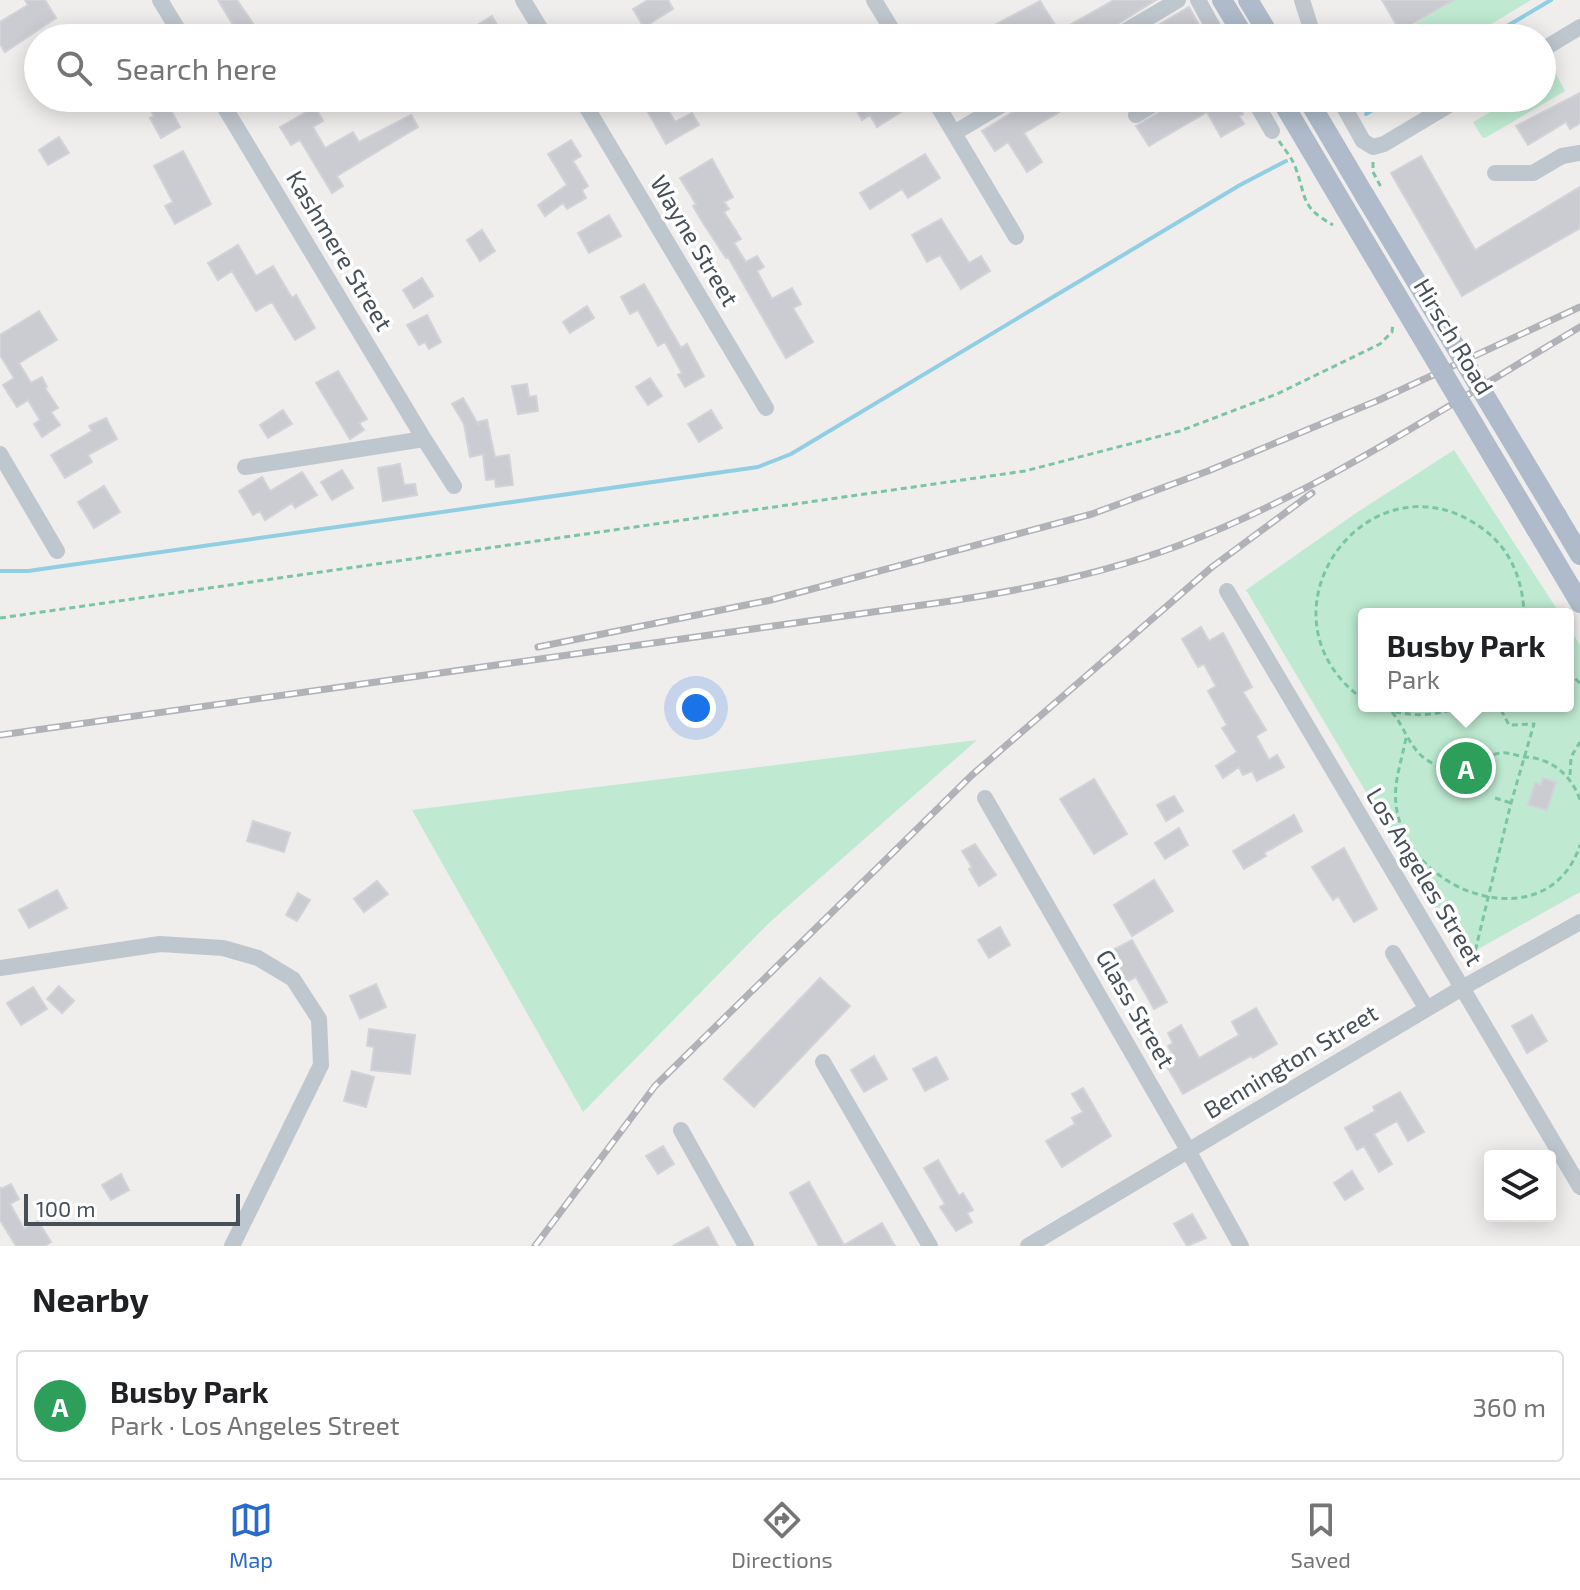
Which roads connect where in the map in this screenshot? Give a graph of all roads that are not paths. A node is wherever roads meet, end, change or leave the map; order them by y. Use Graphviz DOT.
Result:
graph roads {
  1 [pos="160,0"];
  2 [pos="523,0"];
  3 [pos="874,0"];
  4 [pos="1178,0"];
  5 [pos="1198,0"];
  6 [pos="1222,0"];
  7 [pos="1248,0"];
  8 [pos="1302,0"];
  9 [pos="175,24"];
  10 [pos="538,24"];
  11 [pos="889,24"];
  12 [pos="1138,24"];
  13 [pos="1211,24"];
  14 [pos="1237,24"];
  15 [pos="1263,24"];
  16 [pos="1310,24"];
  17 [pos="1580,27"];
  18 [pos="1556,42"];
  19 [pos="227,112"];
  20 [pos="589,112"];
  21 [pos="941,112"];
  22 [pos="989,112"];
  23 [pos="1141,112"];
  24 [pos="1261,112"];
  25 [pos="1288,112"];
  26 [pos="1317,112"];
  27 [pos="1347,112"];
  28 [pos="1438,112"];
  29 [pos="1136,115"];
  30 [pos="1272,131"];
  31 [pos="954,133"];
  32 [pos="1580,153"];
  33 [pos="1495,173"];
  34 [pos="1016,237"];
  35 [pos="766,408"];
  36 [pos="421,434"];
  37 [pos="0,454"];
  38 [pos="245,467"];
  39 [pos="454,486"];
  40 [pos="57,551"];
  41 [pos="1580,555"];
  42 [pos="1227,591"];
  43 [pos="1580,603"];
  44 [pos="985,798"];
  45 [pos="1580,922"];
  46 [pos="1393,953"];
  47 [pos="0,968"];
  48 [pos="1462,988"];
  49 [pos="1427,1009"];
  50 [pos="823,1062"];
  51 [pos="681,1130"];
  52 [pos="1189,1152"];
  53 [pos="1580,1187"];
  54 [pos="1034,1245"];
  55 [pos="232,1246"];
  56 [pos="746,1246"];
  57 [pos="930,1246"];
  58 [pos="1241,1246"];
  1 -- 9 [label="street"];
  2 -- 10 [label="street"];
  3 -- 11 [label="street"];
  4 -- 12 [label="street"];
  5 -- 13 [label="street"];
  6 -- 14 [label="main road"];
  7 -- 15 [label="main road"];
  8 -- 16 [label="street"];
  17 -- 18 [label="street"];
  19 -- 36 [label="street, Kashmere Street"];
  20 -- 35 [label="street, Wayne Street"];
  21 -- 31 [label="street"];
  22 -- 31 [label="street"];
  23 -- 29 [label="street"];
  24 -- 30 [label="street"];
  25 -- 43 [label="main road, Hirsch Road, bridge"];
  26 -- 41 [label="main road, Hirsch Road, bridge"];
  27 -- 28 [label="street"];
  31 -- 34 [label="street"];
  32 -- 33 [label="street"];
  36 -- 38 [label="street"];
  36 -- 39 [label="street, Kashmere Street"];
  37 -- 40 [label="street"];
  42 -- 48 [label="street, Los Angeles Street"];
  44 -- 52 [label="street, Glass Street"];
  45 -- 48 [label="street, Bennington Street"];
  46 -- 49 [label="street"];
  47 -- 55 [label="street"];
  48 -- 49 [label="street, Bennington Street"];
  48 -- 53 [label="street, Los Angeles Street"];
  49 -- 52 [label="street, Bennington Street"];
  50 -- 57 [label="street"];
  51 -- 56 [label="street"];
  52 -- 54 [label="street, Bennington Street"];
  52 -- 58 [label="street, Glass Street"];
}
